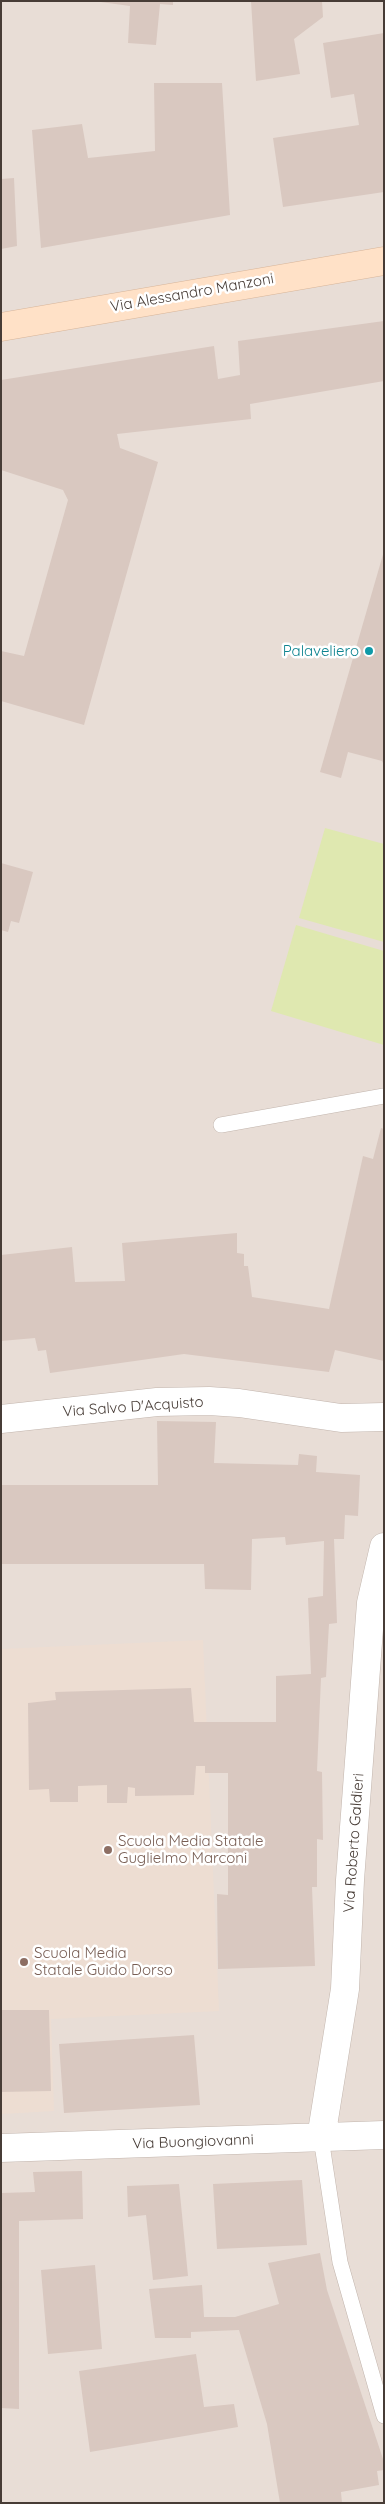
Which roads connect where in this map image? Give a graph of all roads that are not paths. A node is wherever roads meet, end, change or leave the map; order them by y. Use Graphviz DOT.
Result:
graph roads {
  1 [pos="384,261"];
  2 [pos="1,327"];
  3 [pos="384,1096"];
  4 [pos="221,1124"];
  5 [pos="384,1417"];
  6 [pos="1,1418"];
  7 [pos="384,1547"];
  8 [pos="384,2135"];
  9 [pos="321,2138"];
  10 [pos="1,2148"];
  11 [pos="384,2416"];
  1 -- 2 [label="street, Via Alessandro Manzoni"];
  3 -- 4 [label="lane"];
  5 -- 6 [label="street, Via Salvo D'Acquisto"];
  7 -- 9 [label="street, Via Roberto Galdieri"];
  8 -- 9 [label="street, Via Buongiovanni"];
  9 -- 10 [label="street, Via Buongiovanni"];
  9 -- 11 [label="lane"];
}
